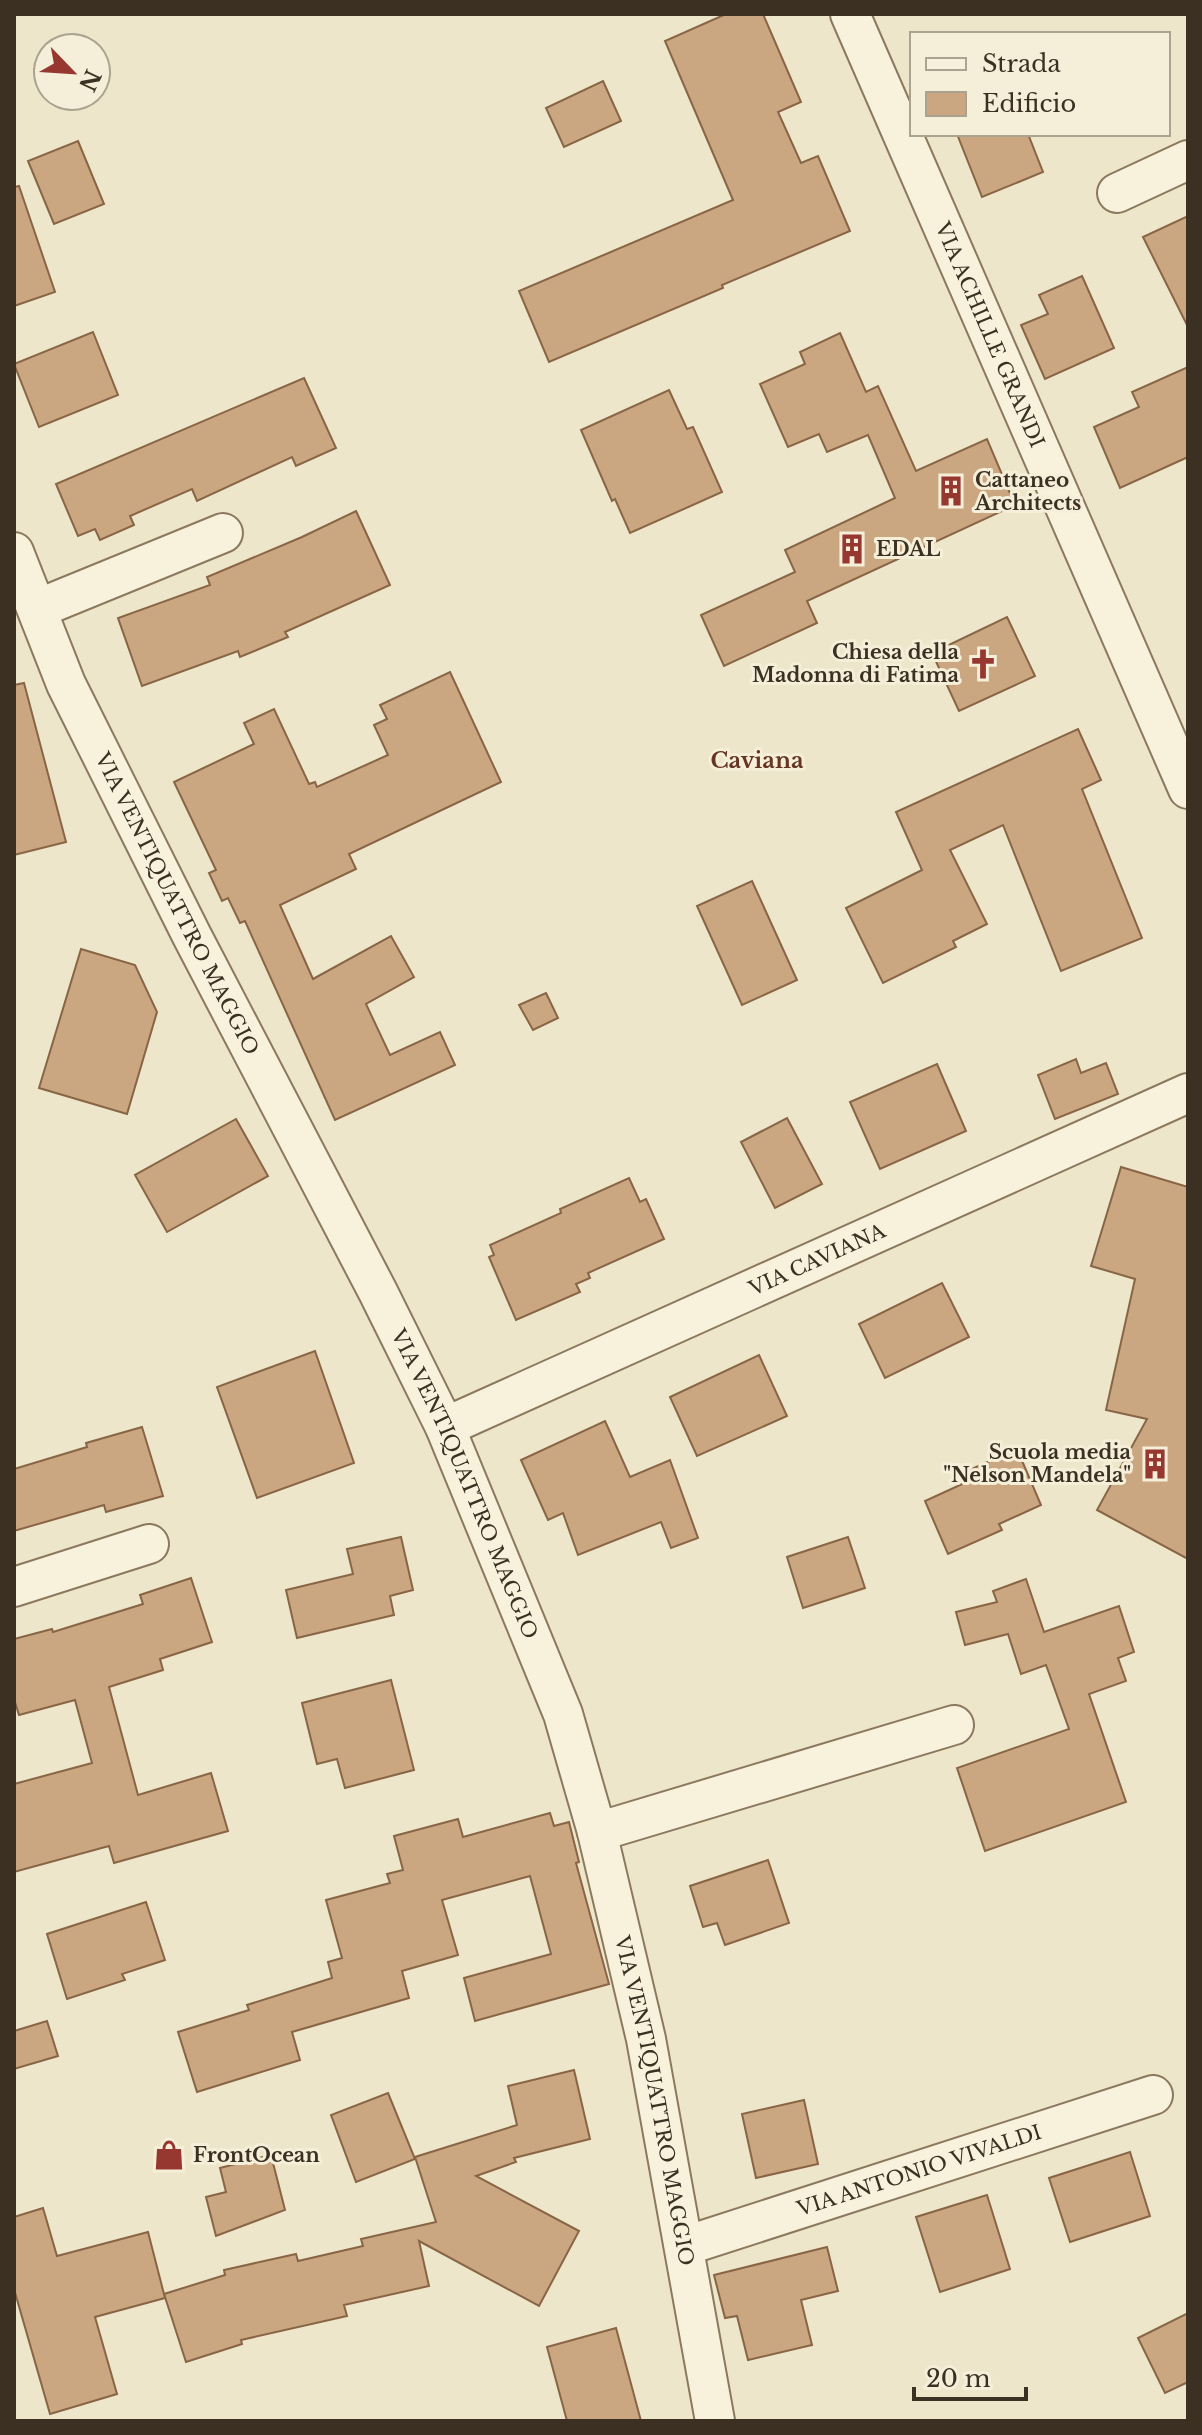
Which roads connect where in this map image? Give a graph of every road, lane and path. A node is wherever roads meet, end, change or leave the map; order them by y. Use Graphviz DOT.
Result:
graph roads {
  1 [pos="850,14"];
  2 [pos="1188,160"];
  3 [pos="1117,193"];
  4 [pos="223,533"];
  5 [pos="14,552"];
  6 [pos="37,609"];
  7 [pos="1188,789"];
  8 [pos="1188,1093"];
  9 [pos="445,1427"];
  10 [pos="149,1544"];
  11 [pos="14,1587"];
  12 [pos="954,1725"];
  13 [pos="597,1832"];
  14 [pos="1153,2095"];
  15 [pos="685,2246"];
  16 [pos="715,2421"];
  1 -- 7 [label="street, VIA ACHILLE GRANDI"];
  2 -- 3 [label="street"];
  4 -- 6 [label="street"];
  5 -- 6 [label="street, VIA VENTIQUATTRO MAGGIO"];
  6 -- 9 [label="street, VIA VENTIQUATTRO MAGGIO"];
  8 -- 9 [label="street, VIA CAVIANA"];
  9 -- 13 [label="street, VIA VENTIQUATTRO MAGGIO"];
  10 -- 11 [label="street"];
  12 -- 13 [label="street"];
  13 -- 15 [label="street, VIA VENTIQUATTRO MAGGIO"];
  14 -- 15 [label="street, VIA ANTONIO VIVALDI"];
  15 -- 16 [label="street, VIA VENTIQUATTRO MAGGIO"];
}
